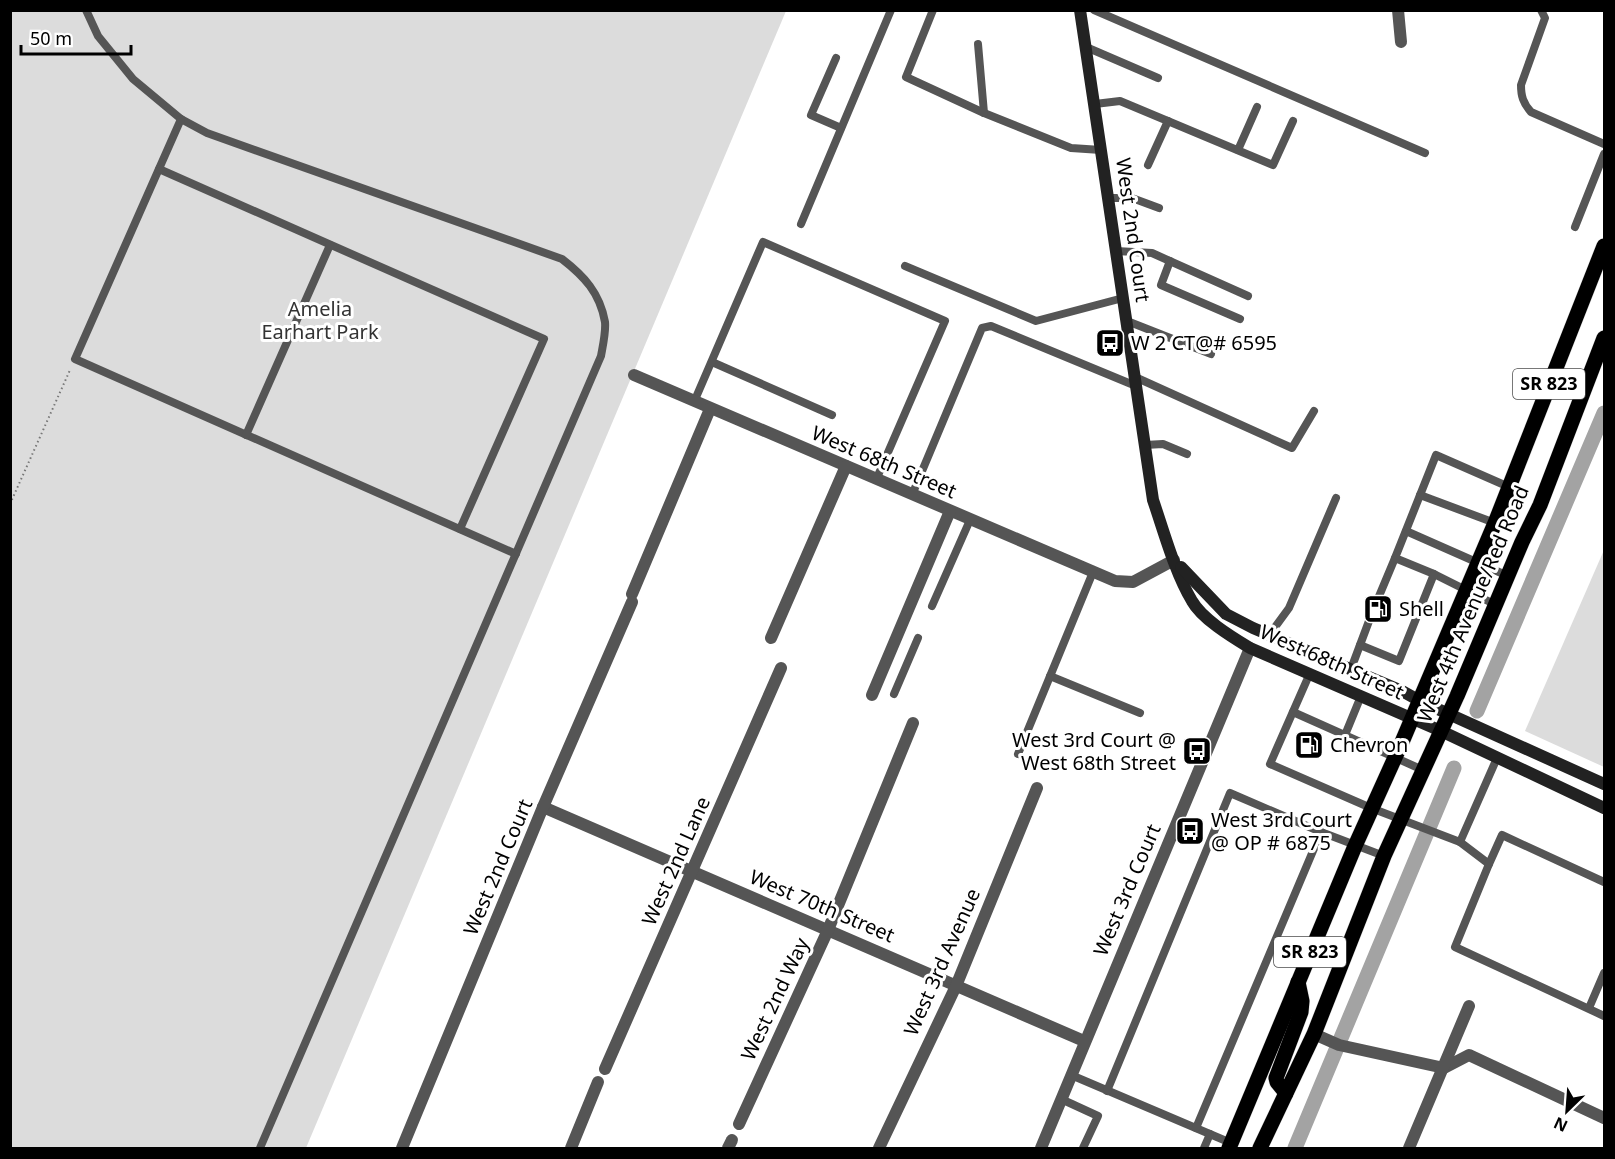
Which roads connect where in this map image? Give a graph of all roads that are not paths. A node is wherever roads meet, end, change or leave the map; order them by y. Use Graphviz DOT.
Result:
graph roads {
  1 [pos="86,10"];
  2 [pos="891,10"];
  3 [pos="933,10"];
  4 [pos="1080,10"];
  5 [pos="1094,10"];
  6 [pos="1398,10"];
  7 [pos="1545,13"];
  8 [pos="1401,42"];
  9 [pos="978,45"];
  10 [pos="1086,47"];
  11 [pos="836,58"];
  12 [pos="1158,78"];
  13 [pos="1095,104"];
  14 [pos="1257,107"];
  15 [pos="984,113"];
  16 [pos="181,119"];
  17 [pos="1168,121"];
  18 [pos="1293,121"];
  19 [pos="841,128"];
  20 [pos="1605,144"];
  21 [pos="1101,150"];
  22 [pos="1238,150"];
  23 [pos="1425,153"];
  24 [pos="1605,154"];
  25 [pos="1148,165"];
  26 [pos="159,169"];
  27 [pos="1108,198"];
  28 [pos="1159,208"];
  29 [pos="801,224"];
  30 [pos="1575,227"];
  31 [pos="330,245"];
  32 [pos="1605,246"];
  33 [pos="1116,251"];
  34 [pos="1170,261"];
  35 [pos="905,266"];
  36 [pos="1248,296"];
  37 [pos="1123,298"];
  38 [pos="1240,320"];
  39 [pos="1126,321"];
  40 [pos="1605,338"];
  41 [pos="1211,354"];
  42 [pos="712,362"];
  43 [pos="633,375"];
  44 [pos="1135,381"];
  45 [pos="694,402"];
  46 [pos="710,409"];
  47 [pos="1314,411"];
  48 [pos="832,415"];
  49 [pos="246,435"];
  50 [pos="1144,445"];
  51 [pos="1187,454"];
  52 [pos="846,466"];
  53 [pos="876,480"];
  54 [pos="1509,488"];
  55 [pos="912,495"];
  56 [pos="1420,495"];
  57 [pos="1336,498"];
  58 [pos="950,511"];
  59 [pos="970,520"];
  60 [pos="1496,523"];
  61 [pos="460,529"];
  62 [pos="1406,531"];
  63 [pos="516,554"];
  64 [pos="1395,558"];
  65 [pos="1174,560"];
  66 [pos="1478,563"];
  67 [pos="1093,572"];
  68 [pos="1434,574"];
  69 [pos="1508,576"];
  70 [pos="1467,590"];
  71 [pos="1377,602"];
  72 [pos="1496,605"];
  73 [pos="932,606"];
  74 [pos="1369,621"];
  75 [pos="1270,634"];
  76 [pos="771,638"];
  77 [pos="918,638"];
  78 [pos="1360,645"];
  79 [pos="1250,648"];
  80 [pos="781,668"];
  81 [pos="1351,669"];
  82 [pos="1310,673"];
  83 [pos="1050,676"];
  84 [pos="894,694"];
  85 [pos="872,695"];
  86 [pos="1361,696"];
  87 [pos="1420,701"];
  88 [pos="1293,712"];
  89 [pos="1140,713"];
  90 [pos="1449,713"];
  91 [pos="1412,718"];
  92 [pos="913,723"];
  93 [pos="1441,731"];
  94 [pos="1346,735"];
  95 [pos="1018,754"];
  96 [pos="1395,757"];
  97 [pos="1497,758"];
  98 [pos="1423,770"];
  99 [pos="1605,784"];
  100 [pos="1037,788"];
  101 [pos="543,807"];
  102 [pos="1371,808"];
  103 [pos="1605,808"];
  104 [pos="1401,820"];
  105 [pos="1321,832"];
  106 [pos="1460,842"];
  107 [pos="1355,846"];
  108 [pos="1384,856"];
  109 [pos="1489,864"];
  110 [pos="693,872"];
  111 [pos="1605,882"];
  112 [pos="828,930"];
  113 [pos="1605,974"];
  114 [pos="1298,982"];
  115 [pos="956,986"];
  116 [pos="1469,1006"];
  117 [pos="1589,1008"];
  118 [pos="1605,1016"];
  119 [pos="1314,1034"];
  120 [pos="1084,1041"];
  121 [pos="1444,1068"];
  122 [pos="605,1069"];
  123 [pos="1071,1075"];
  124 [pos="598,1082"];
  125 [pos="1107,1091"];
  126 [pos="1286,1093"];
  127 [pos="1061,1100"];
  128 [pos="1605,1118"];
  129 [pos="739,1124"];
  130 [pos="1196,1128"];
  131 [pos="1210,1134"];
  132 [pos="1230,1146"];
  133 [pos="260,1149"];
  134 [pos="402,1149"];
  135 [pos="571,1149"];
  136 [pos="879,1149"];
  137 [pos="1041,1149"];
  138 [pos="1083,1149"];
  139 [pos="1204,1149"];
  140 [pos="1260,1149"];
  141 [pos="1409,1149"];
  1 -- 16 [label="lane"];
  2 -- 19 [label="lane"];
  3 -- 15 [label="lane"];
  4 -- 10 [label="main road, West 2nd Court"];
  5 -- 23 [label="lane"];
  6 -- 8 [label="street"];
  7 -- 20 [label="lane"];
  9 -- 15 [label="lane"];
  10 -- 12 [label="lane"];
  10 -- 13 [label="main road, West 2nd Court"];
  11 -- 19 [label="lane"];
  13 -- 17 [label="lane"];
  13 -- 21 [label="main road, West 2nd Court"];
  14 -- 22 [label="lane"];
  15 -- 21 [label="lane"];
  16 -- 26 [label="lane"];
  16 -- 63 [label="lane"];
  17 -- 22 [label="lane"];
  17 -- 25 [label="lane"];
  18 -- 22 [label="lane"];
  19 -- 29 [label="lane"];
  21 -- 27 [label="main road, West 2nd Court"];
  24 -- 30 [label="lane"];
  26 -- 31 [label="lane"];
  26 -- 49 [label="lane"];
  27 -- 28 [label="lane"];
  27 -- 33 [label="main road, West 2nd Court"];
  31 -- 49 [label="lane"];
  31 -- 61 [label="lane"];
  32 -- 54 [label="main road, West 4th Avenue/Red Road / SR 823"];
  33 -- 34 [label="lane"];
  33 -- 37 [label="main road, West 2nd Court"];
  34 -- 36 [label="lane"];
  34 -- 38 [label="lane"];
  35 -- 37 [label="lane"];
  37 -- 39 [label="main road, West 2nd Court"];
  39 -- 41 [label="lane"];
  39 -- 44 [label="main road, West 2nd Court"];
  40 -- 69 [label="main road, West 4th Avenue/Red Road / SR 823"];
  42 -- 45 [label="lane"];
  42 -- 48 [label="lane"];
  42 -- 53 [label="lane"];
  43 -- 45 [label="street, West 68th Street"];
  44 -- 47 [label="lane"];
  44 -- 50 [label="main road, West 2nd Court"];
  44 -- 55 [label="lane"];
  45 -- 46 [label="street, West 68th Street"];
  46 -- 52 [label="street, West 68th Street"];
  46 -- 101 [label="street, West 2nd Court"];
  49 -- 61 [label="lane"];
  50 -- 51 [label="lane"];
  50 -- 65 [label="main road, West 2nd Court"];
  52 -- 53 [label="street, West 68th Street"];
  52 -- 76 [label="street"];
  53 -- 55 [label="street, West 68th Street"];
  54 -- 56 [label="lane"];
  54 -- 60 [label="main road, West 4th Avenue/Red Road / SR 823"];
  55 -- 58 [label="street, West 68th Street"];
  56 -- 60 [label="lane"];
  56 -- 62 [label="lane"];
  57 -- 75 [label="lane"];
  58 -- 59 [label="street, West 68th Street"];
  58 -- 85 [label="street"];
  59 -- 67 [label="street, West 68th Street"];
  59 -- 73 [label="lane"];
  60 -- 66 [label="main road, West 4th Avenue/Red Road / SR 823"];
  61 -- 63 [label="lane"];
  62 -- 64 [label="lane"];
  62 -- 66 [label="lane"];
  63 -- 133 [label="lane"];
  64 -- 68 [label="lane"];
  64 -- 71 [label="lane"];
  65 -- 67 [label="street, West 68th Street"];
  65 -- 75 [label="main road, West 68th Street"];
  65 -- 79 [label="main road, West 68th Street"];
  66 -- 69 [label="lane"];
  66 -- 70 [label="main road, West 4th Avenue/Red Road / SR 823"];
  67 -- 83 [label="lane"];
  68 -- 70 [label="lane"];
  68 -- 78 [label="lane"];
  69 -- 72 [label="main road, West 4th Avenue/Red Road / SR 823"];
  70 -- 72 [label="lane"];
  70 -- 87 [label="main road, West 4th Avenue/Red Road / SR 823"];
  72 -- 90 [label="main road, West 4th Avenue/Red Road / SR 823"];
  74 -- 78 [label="lane"];
  75 -- 81 [label="main road, West 68th Street"];
  77 -- 84 [label="lane"];
  78 -- 81 [label="lane"];
  79 -- 82 [label="main road, West 68th Street"];
  79 -- 120 [label="street, West 3rd Court"];
  80 -- 110 [label="street, West 2nd Lane"];
  81 -- 87 [label="main road, West 68th Street"];
  82 -- 86 [label="main road, West 68th Street"];
  82 -- 88 [label="lane"];
  83 -- 89 [label="lane"];
  83 -- 95 [label="lane"];
  86 -- 91 [label="main road, West 68th Street"];
  86 -- 94 [label="lane"];
  87 -- 90 [label="main road, West 68th Street"];
  87 -- 91 [label="main road, West 4th Avenue/Red Road / SR 823"];
  88 -- 94 [label="lane"];
  88 -- 102 [label="lane"];
  90 -- 93 [label="main road, West 4th Avenue/Red Road / SR 823"];
  90 -- 99 [label="main road, West 68th Street"];
  91 -- 93 [label="main road, West 68th Street"];
  91 -- 96 [label="main road, West 4th Avenue/Red Road / SR 823"];
  92 -- 112 [label="street, West 2nd Way"];
  93 -- 97 [label="main road, West 68th Street"];
  93 -- 98 [label="main road, West 4th Avenue/Red Road / SR 823"];
  94 -- 96 [label="lane"];
  96 -- 98 [label="lane"];
  96 -- 102 [label="main road, West 4th Avenue/Red Road / SR 823"];
  97 -- 103 [label="main road, West 68th Street"];
  97 -- 106 [label="lane"];
  98 -- 104 [label="main road, West 4th Avenue/Red Road / SR 823"];
  100 -- 115 [label="street, West 3rd Avenue"];
  101 -- 110 [label="street, West 70th Street"];
  101 -- 134 [label="street, West 2nd Court"];
  102 -- 104 [label="lane"];
  102 -- 107 [label="main road, West 4th Avenue/Red Road / SR 823"];
  104 -- 106 [label="lane"];
  104 -- 108 [label="main road, West 4th Avenue/Red Road / SR 823"];
  105 -- 107 [label="lane"];
  105 -- 125 [label="lane"];
  105 -- 130 [label="lane"];
  106 -- 109 [label="lane"];
  107 -- 108 [label="lane"];
  107 -- 114 [label="main road, West 4th Avenue/Red Road / SR 823"];
  108 -- 119 [label="main road, West 4th Avenue/Red Road / SR 823"];
  109 -- 111 [label="lane"];
  109 -- 117 [label="lane"];
  110 -- 112 [label="street, West 70th Street"];
  110 -- 122 [label="street, West 2nd Lane"];
  112 -- 115 [label="street, West 70th Street"];
  112 -- 129 [label="street, West 2nd Way"];
  113 -- 117 [label="lane"];
  114 -- 126 [label="main road"];
  114 -- 132 [label="main road, West 4th Avenue/Red Road / SR 823"];
  115 -- 120 [label="street, West 70th Street"];
  115 -- 136 [label="street, West 3rd Avenue"];
  116 -- 121 [label="street"];
  117 -- 118 [label="lane"];
  119 -- 121 [label="street"];
  119 -- 126 [label="main road, West 4th Avenue/Red Road / SR 823"];
  120 -- 123 [label="street, West 3rd Court"];
  121 -- 128 [label="street"];
  121 -- 141 [label="street"];
  123 -- 125 [label="lane"];
  123 -- 127 [label="street, West 3rd Court"];
  124 -- 135 [label="street"];
  125 -- 130 [label="lane"];
  126 -- 140 [label="main road, West 4th Avenue/Red Road / SR 823"];
  127 -- 137 [label="street, West 3rd Court"];
  127 -- 138 [label="lane"];
  130 -- 131 [label="lane"];
  131 -- 132 [label="lane"];
  131 -- 139 [label="lane"];
}
